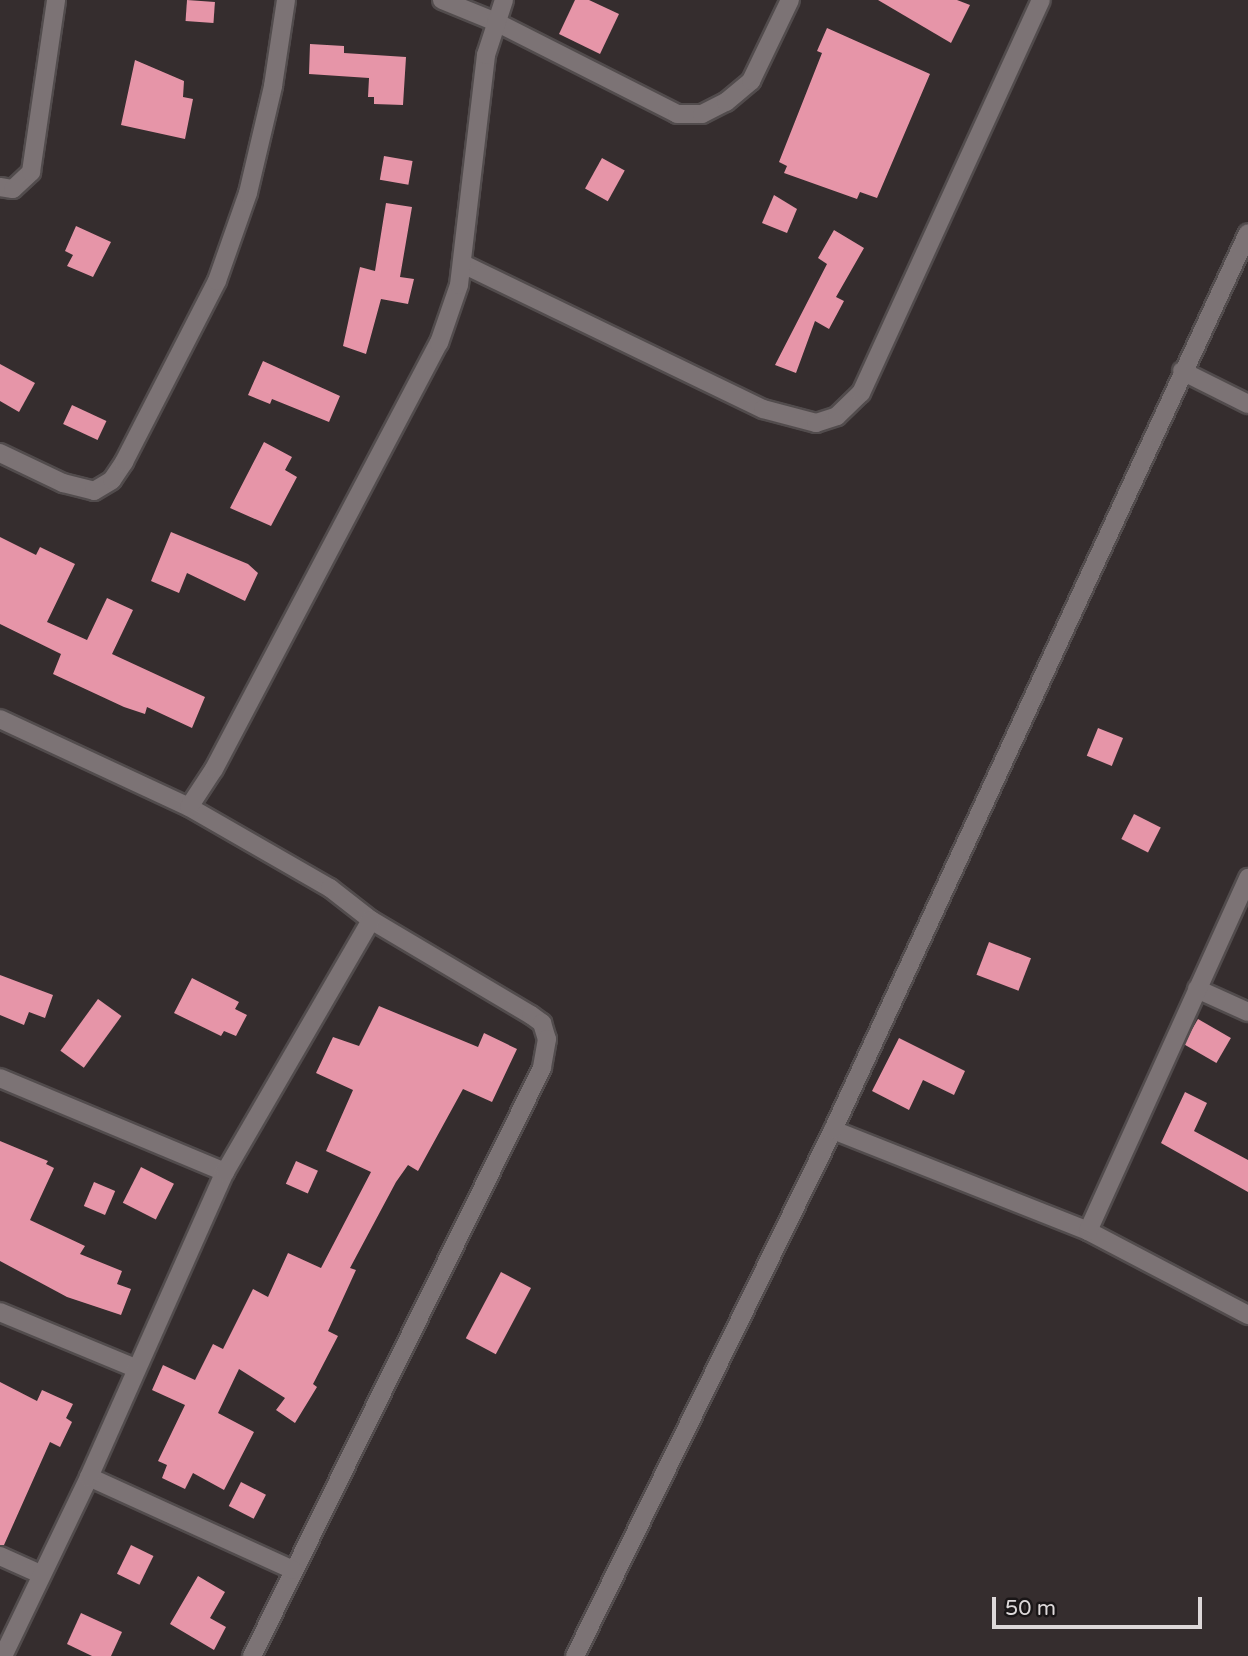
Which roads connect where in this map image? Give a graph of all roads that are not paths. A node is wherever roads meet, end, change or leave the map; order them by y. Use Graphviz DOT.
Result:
graph roads {
  1 [pos="56,0"];
  2 [pos="286,0"];
  3 [pos="442,0"];
  4 [pos="504,0"];
  5 [pos="790,0"];
  6 [pos="1041,0"];
  7 [pos="496,22"];
  8 [pos="0,187"];
  9 [pos="1248,233"];
  10 [pos="463,264"];
  11 [pos="1182,371"];
  12 [pos="1248,404"];
  13 [pos="0,453"];
  14 [pos="0,719"];
  15 [pos="189,807"];
  16 [pos="1248,878"];
  17 [pos="371,920"];
  18 [pos="1197,989"];
  19 [pos="1248,1012"];
  20 [pos="0,1078"];
  21 [pos="833,1130"];
  22 [pos="225,1172"];
  23 [pos="1088,1231"];
  24 [pos="0,1312"];
  25 [pos="1248,1315"];
  26 [pos="135,1368"];
  27 [pos="89,1477"];
  28 [pos="0,1556"];
  29 [pos="293,1570"];
  30 [pos="40,1574"];
  31 [pos="4,1656"];
  32 [pos="252,1656"];
  33 [pos="575,1656"];
  1 -- 8 [label="street"];
  2 -- 13 [label="street"];
  3 -- 7 [label="street"];
  4 -- 7 [label="street"];
  5 -- 7 [label="street"];
  6 -- 10 [label="street"];
  7 -- 10 [label="street"];
  9 -- 11 [label="street"];
  10 -- 15 [label="street"];
  11 -- 12 [label="street"];
  11 -- 21 [label="street"];
  14 -- 15 [label="street"];
  15 -- 17 [label="street"];
  16 -- 18 [label="street"];
  17 -- 22 [label="street"];
  17 -- 29 [label="street"];
  18 -- 19 [label="street"];
  18 -- 23 [label="street"];
  20 -- 22 [label="street"];
  21 -- 23 [label="street"];
  21 -- 33 [label="street"];
  22 -- 26 [label="street"];
  23 -- 25 [label="street"];
  24 -- 26 [label="street"];
  26 -- 27 [label="street"];
  27 -- 29 [label="street"];
  27 -- 30 [label="street"];
  28 -- 30 [label="street"];
  29 -- 32 [label="street"];
  30 -- 31 [label="street"];
}
